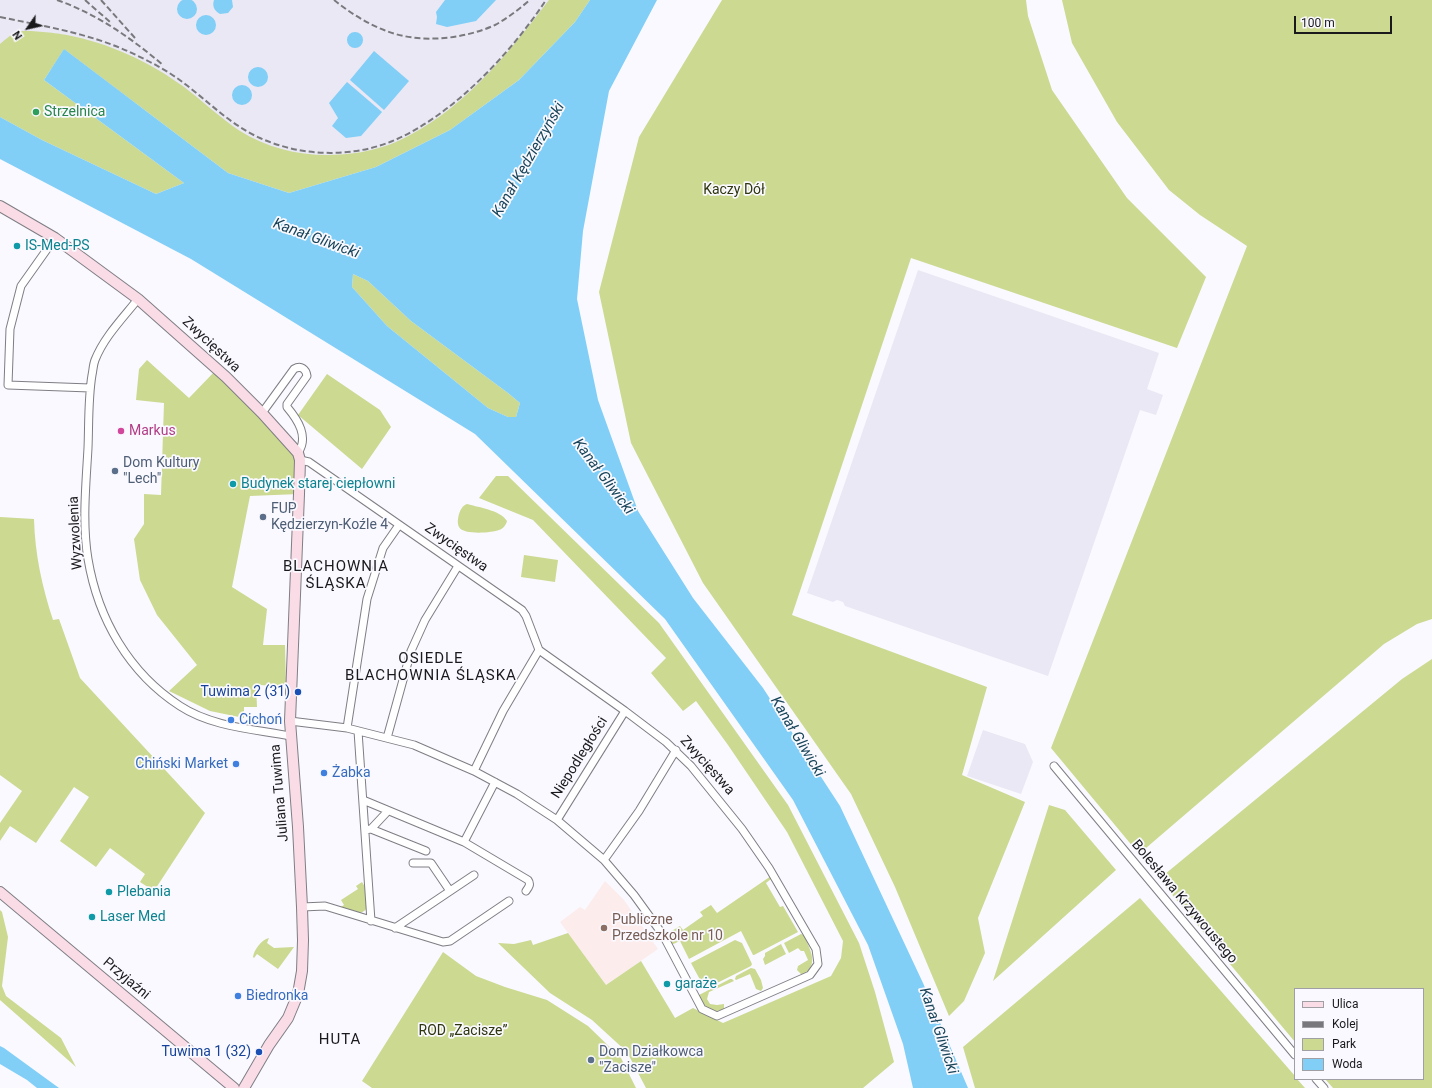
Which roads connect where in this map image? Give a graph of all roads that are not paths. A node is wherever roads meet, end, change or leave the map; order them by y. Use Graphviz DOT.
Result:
graph roads {
  1 [pos="0,206"];
  2 [pos="55,238"];
  3 [pos="138,299"];
  4 [pos="90,388"];
  5 [pos="262,413"];
  6 [pos="299,456"];
  7 [pos="399,524"];
  8 [pos="458,566"];
  9 [pos="539,650"];
  10 [pos="625,711"];
  11 [pos="290,721"];
  12 [pos="347,728"];
  13 [pos="358,730"];
  14 [pos="290,736"];
  15 [pos="387,738"];
  16 [pos="676,750"];
  17 [pos="1054,766"];
  18 [pos="474,770"];
  19 [pos="495,782"];
  20 [pos="363,800"];
  21 [pos="387,810"];
  22 [pos="557,820"];
  23 [pos="368,830"];
  24 [pos="464,842"];
  25 [pos="426,851"];
  26 [pos="604,860"];
  27 [pos="413,863"];
  28 [pos="474,875"];
  29 [pos="526,891"];
  30 [pos="0,892"];
  31 [pos="450,892"];
  32 [pos="509,901"];
  33 [pos="302,907"];
  34 [pos="371,921"];
  35 [pos="395,928"];
  36 [pos="1294,1054"];
  37 [pos="1317,1080"];
  38 [pos="234,1088"];
  39 [pos="244,1088"];
  40 [pos="1324,1088"];
  1 -- 2 [label="street, Zwycięstwa"];
  2 -- 3 [label="street, Zwycięstwa"];
  2 -- 4 [label="street"];
  3 -- 4 [label="street, Wyzwolenia"];
  3 -- 5 [label="street, Zwycięstwa"];
  4 -- 14 [label="street, Wyzwolenia"];
  5 -- 6 [label="street, Zwycięstwa"];
  5 -- 6 [label="street"];
  6 -- 7 [label="street, Zwycięstwa"];
  6 -- 11 [label="street, Juliana Tuwima"];
  7 -- 8 [label="street, Zwycięstwa"];
  7 -- 12 [label="street"];
  8 -- 9 [label="street, Zwycięstwa"];
  8 -- 15 [label="street"];
  9 -- 10 [label="street, Zwycięstwa"];
  9 -- 18 [label="street"];
  10 -- 16 [label="street, Zwycięstwa"];
  10 -- 22 [label="street, Niepodległości"];
  11 -- 12 [label="street"];
  11 -- 14 [label="street, Juliana Tuwima"];
  12 -- 13 [label="street"];
  13 -- 15 [label="street"];
  13 -- 20 [label="street"];
  14 -- 33 [label="street, Juliana Tuwima"];
  15 -- 18 [label="street"];
  16 -- 26 [label="street"];
  16 -- 26 [label="street, Zwycięstwa"];
  17 -- 36 [label="street, Bolesława Krzywoustego"];
  18 -- 19 [label="street"];
  19 -- 22 [label="street"];
  19 -- 24 [label="street"];
  20 -- 21 [label="street"];
  20 -- 23 [label="street"];
  21 -- 23 [label="street"];
  21 -- 24 [label="street"];
  22 -- 26 [label="street"];
  23 -- 25 [label="street"];
  23 -- 34 [label="street"];
  24 -- 29 [label="street"];
  27 -- 31 [label="street"];
  28 -- 31 [label="street"];
  30 -- 38 [label="street, Przyjaźni"];
  31 -- 35 [label="street"];
  32 -- 35 [label="street"];
  33 -- 34 [label="street"];
  33 -- 39 [label="street, Juliana Tuwima"];
  34 -- 35 [label="street"];
  37 -- 40 [label="street"];
}
